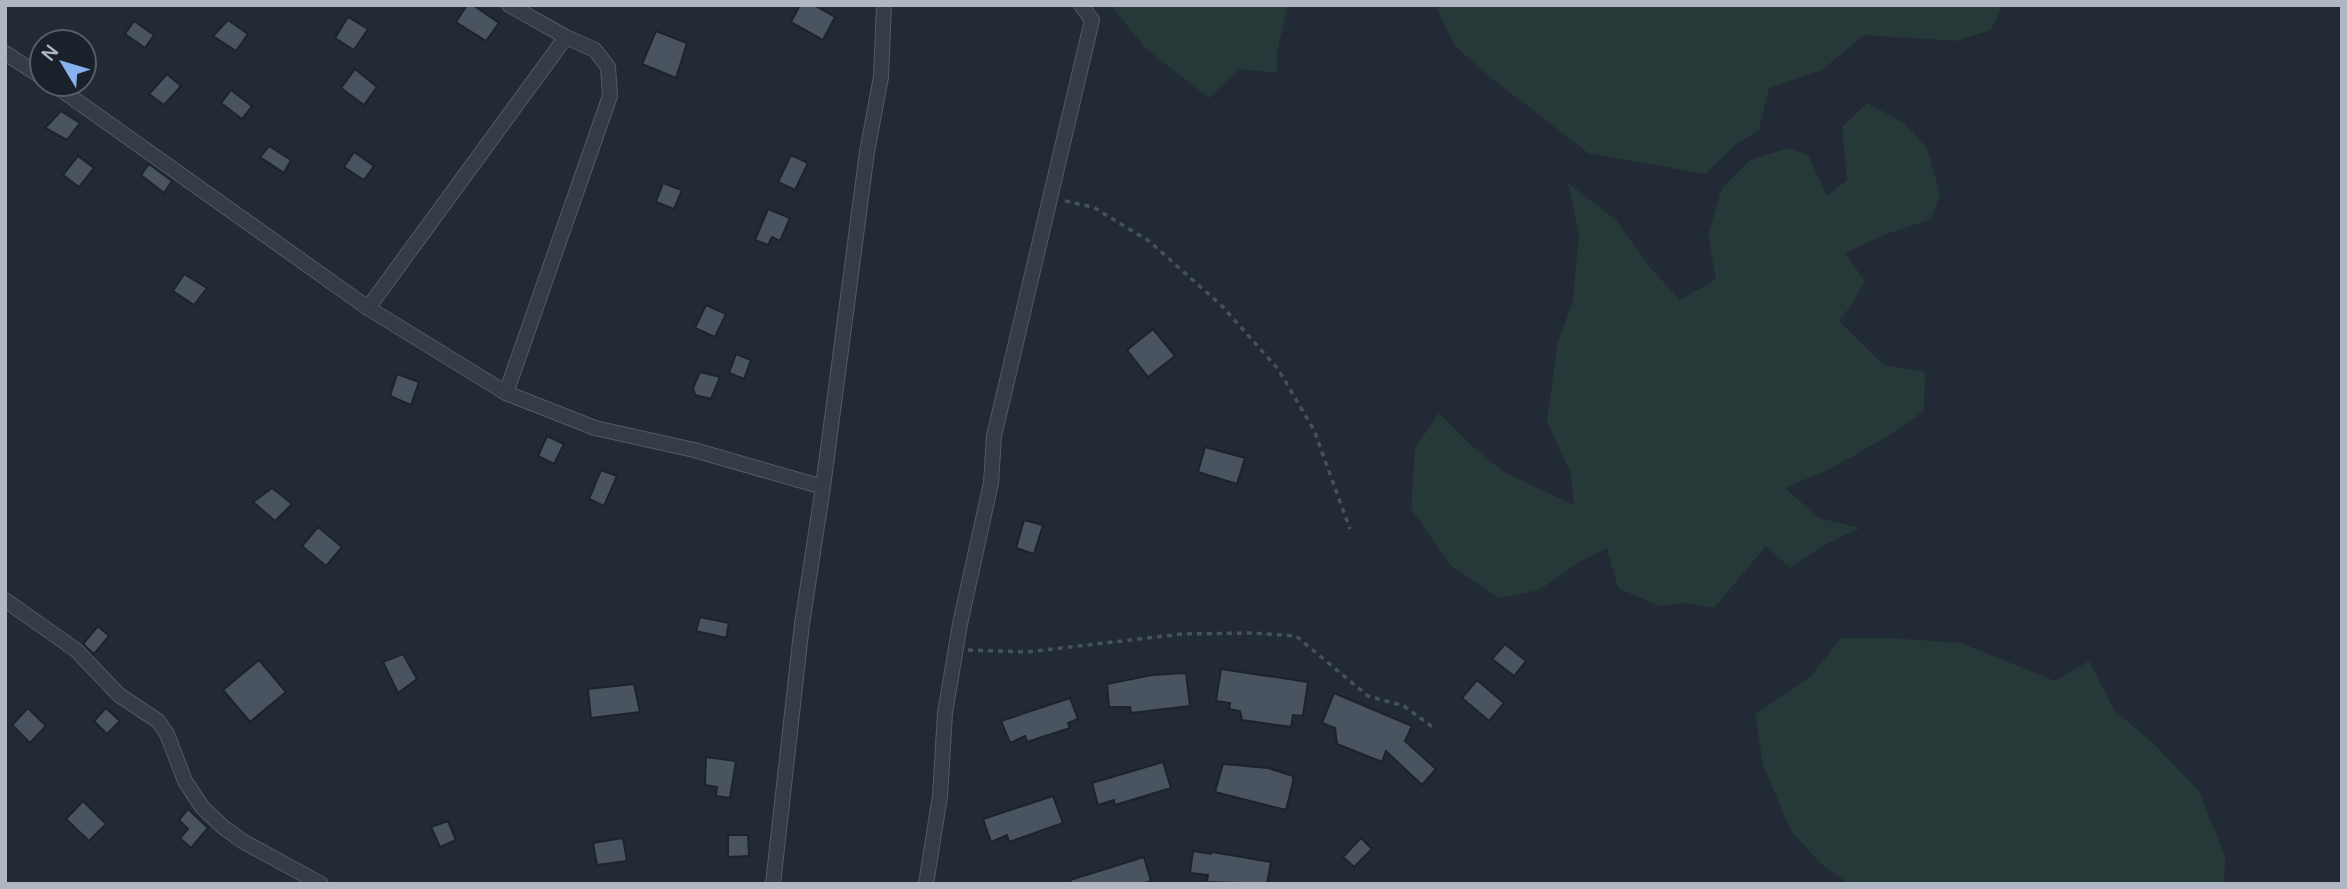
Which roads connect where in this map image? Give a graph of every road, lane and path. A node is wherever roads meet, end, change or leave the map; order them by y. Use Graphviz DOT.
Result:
graph roads {
  1 [pos="509,5"];
  2 [pos="884,5"];
  3 [pos="1081,5"];
  4 [pos="566,37"];
  5 [pos="5,54"];
  6 [pos="28,68"];
  7 [pos="73,98"];
  8 [pos="1050,197"];
  9 [pos="368,307"];
  10 [pos="506,393"];
  11 [pos="823,487"];
  12 [pos="1350,529"];
  13 [pos="5,600"];
  14 [pos="956,649"];
  15 [pos="1435,729"];
  16 [pos="321,884"];
  17 [pos="773,884"];
  18 [pos="926,884"];
  1 -- 4 [label="street"];
  2 -- 11 [label="street"];
  3 -- 8 [label="street"];
  4 -- 9 [label="street"];
  4 -- 10 [label="street"];
  5 -- 6 [label="street"];
  7 -- 9 [label="street"];
  8 -- 12 [label="path"];
  8 -- 14 [label="street"];
  9 -- 10 [label="street"];
  10 -- 11 [label="street"];
  11 -- 17 [label="street"];
  13 -- 16 [label="street"];
  14 -- 15 [label="path"];
  14 -- 18 [label="street"];
}
